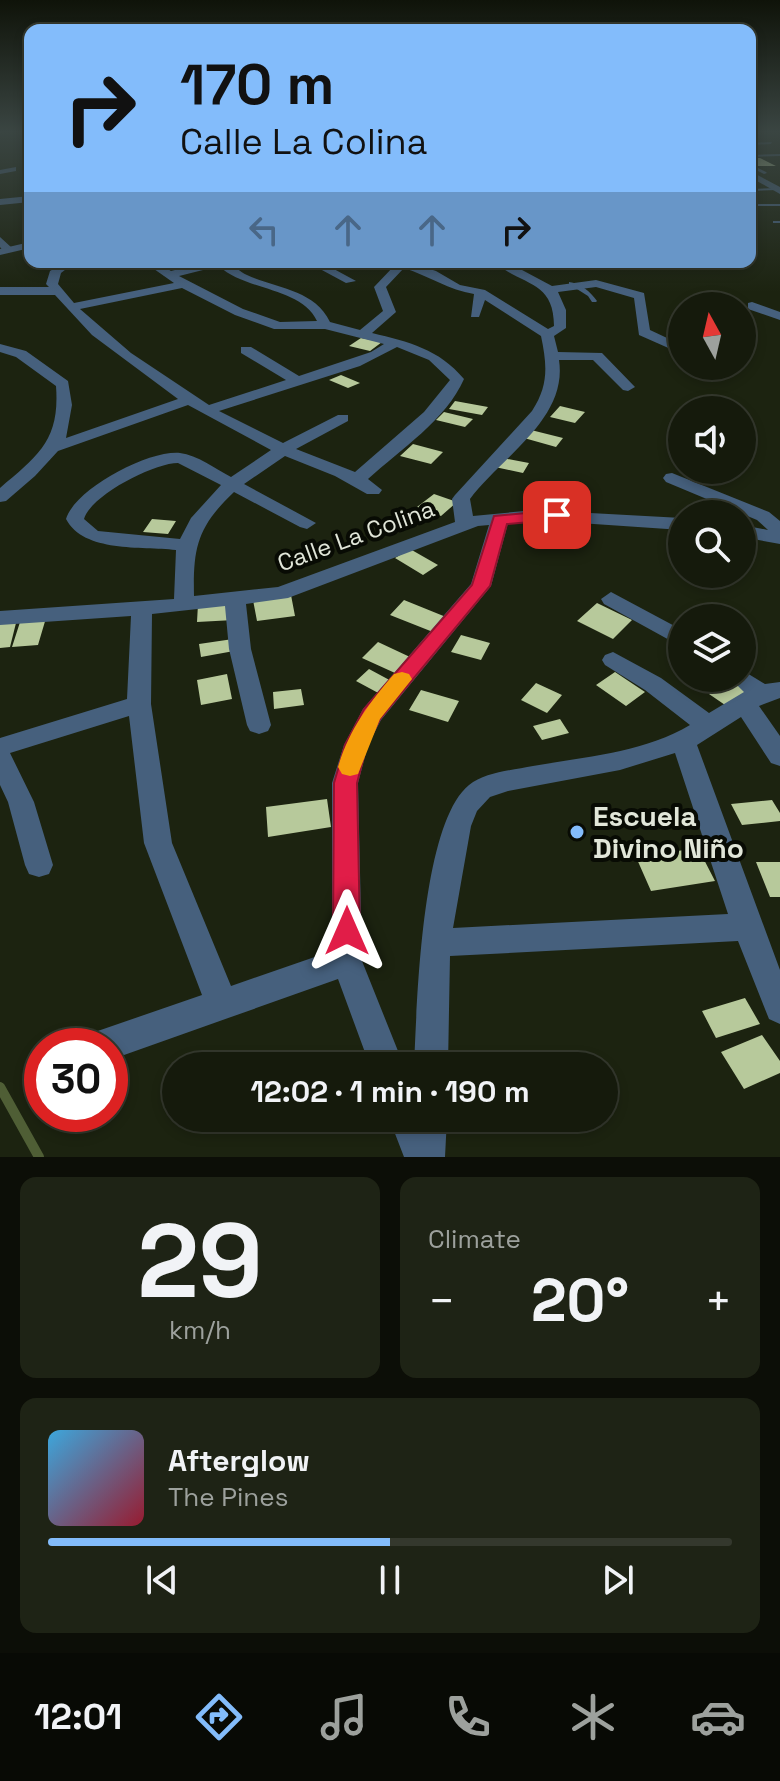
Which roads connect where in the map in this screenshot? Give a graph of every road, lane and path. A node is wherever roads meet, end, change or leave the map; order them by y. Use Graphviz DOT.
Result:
graph roads {
  1 [pos="756,190"];
  2 [pos="778,190"];
  3 [pos="24,200"];
  4 [pos="0,202"];
  5 [pos="756,205"];
  6 [pos="780,205"];
  7 [pos="0,240"];
  8 [pos="24,246"];
  9 [pos="4,251"];
  10 [pos="62,268"];
  11 [pos="158,268"];
  12 [pos="197,268"];
  13 [pos="225,268"];
  14 [pos="324,268"];
  15 [pos="396,268"];
  16 [pos="416,268"];
  17 [pos="510,268"];
  18 [pos="169,275"];
  19 [pos="350,281"];
  20 [pos="571,283"];
  21 [pos="184,284"];
  22 [pos="551,290"];
  23 [pos="0,291"];
  24 [pos="57,291"];
  25 [pos="481,292"];
  26 [pos="594,301"];
  27 [pos="71,307"];
  28 [pos="756,307"];
  29 [pos="475,314"];
  30 [pos="780,316"];
  31 [pos="325,325"];
  32 [pos="363,334"];
  33 [pos="547,334"];
  34 [pos="396,342"];
  35 [pos="668,343"];
  36 [pos="0,348"];
  37 [pos="246,350"];
  38 [pos="553,356"];
  39 [pos="295,380"];
  40 [pos="628,387"];
  41 [pos="189,400"];
  42 [pos="207,410"];
  43 [pos="343,418"];
  44 [pos="55,447"];
  45 [pos="283,450"];
  46 [pos="358,479"];
  47 [pos="233,484"];
  48 [pos="686,484"];
  49 [pos="373,490"];
  50 [pos="0,497"];
  51 [pos="500,519"];
  52 [pos="307,523"];
  53 [pos="668,523"];
  54 [pos="465,524"];
  55 [pos="780,531"];
  56 [pos="756,534"];
  57 [pos="780,538"];
  58 [pos="185,545"];
  59 [pos="611,599"];
  60 [pos="235,600"];
  61 [pos="184,605"];
  62 [pos="142,609"];
  63 [pos="0,618"];
  64 [pos="668,632"];
  65 [pos="613,660"];
  66 [pos="762,696"];
  67 [pos="139,704"];
  68 [pos="259,725"];
  69 [pos="709,726"];
  70 [pos="683,741"];
  71 [pos="0,747"];
  72 [pos="780,756"];
  73 [pos="0,758"];
  74 [pos="39,865"];
  75 [pos="747,927"];
  76 [pos="435,943"];
  77 [pos="347,961"];
  78 [pos="222,1004"];
  79 [pos="780,1008"];
  80 [pos="128,1037"];
  81 [pos="382,1052"];
  82 [pos="431,1052"];
  83 [pos="413,1132"];
  84 [pos="428,1132"];
  85 [pos="425,1157"];
  1 -- 2 [label="lane"];
  3 -- 4 [label="street"];
  5 -- 6 [label="lane"];
  7 -- 9 [label="street"];
  8 -- 9 [label="street"];
  10 -- 24 [label="street"];
  11 -- 18 [label="street"];
  12 -- 18 [label="street"];
  13 -- 31 [label="street"];
  14 -- 19 [label="street"];
  15 -- 32 [label="street"];
  16 -- 25 [label="street"];
  17 -- 22 [label="street"];
  18 -- 21 [label="street"];
  20 -- 22 [label="street"];
  20 -- 26 [label="lane"];
  20 -- 35 [label="street"];
  21 -- 27 [label="street"];
  21 -- 31 [label="street"];
  22 -- 33 [label="street"];
  23 -- 24 [label="street"];
  24 -- 27 [label="street"];
  25 -- 29 [label="street"];
  25 -- 33 [label="street"];
  27 -- 41 [label="street"];
  28 -- 30 [label="street"];
  31 -- 32 [label="street"];
  32 -- 34 [label="street"];
  33 -- 38 [label="street"];
  34 -- 39 [label="street"];
  34 -- 46 [label="street"];
  36 -- 44 [label="street"];
  37 -- 39 [label="street"];
  38 -- 40 [label="street"];
  38 -- 54 [label="street"];
  39 -- 42 [label="street"];
  41 -- 42 [label="street"];
  41 -- 44 [label="street"];
  42 -- 45 [label="street"];
  43 -- 45 [label="street"];
  44 -- 50 [label="street"];
  45 -- 46 [label="street"];
  45 -- 47 [label="street"];
  46 -- 49 [label="street"];
  47 -- 52 [label="street"];
  47 -- 58 [label="street"];
  47 -- 58 [label="street"];
  48 -- 55 [label="street"];
  51 -- 53 [label="street, Calle La Colina"];
  51 -- 54 [label="street, Calle La Colina"];
  51 -- 77 [label="street"];
  54 -- 60 [label="street, Calle La Colina"];
  56 -- 57 [label="street"];
  58 -- 61 [label="street"];
  59 -- 64 [label="street"];
  60 -- 61 [label="street, Calle La Colina"];
  60 -- 68 [label="street"];
  61 -- 62 [label="street, Calle La Colina"];
  62 -- 63 [label="street, Calle La Colina"];
  62 -- 67 [label="street"];
  65 -- 69 [label="street"];
  66 -- 69 [label="street"];
  66 -- 72 [label="street"];
  67 -- 71 [label="street"];
  67 -- 78 [label="street"];
  69 -- 70 [label="street"];
  70 -- 75 [label="street"];
  70 -- 76 [label="street"];
  73 -- 74 [label="street"];
  75 -- 76 [label="street"];
  75 -- 79 [label="street"];
  76 -- 82 [label="street"];
  77 -- 78 [label="street"];
  77 -- 81 [label="street"];
  78 -- 80 [label="street"];
  83 -- 85 [label="street"];
  84 -- 85 [label="street"];
}
